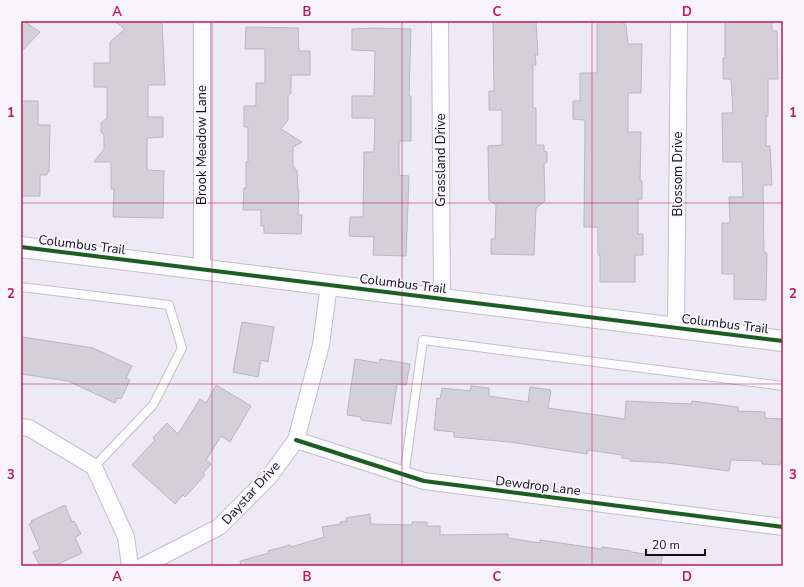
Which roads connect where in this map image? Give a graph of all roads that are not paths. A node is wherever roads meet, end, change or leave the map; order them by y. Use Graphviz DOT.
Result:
graph roads {
  1 [pos="202,21"];
  2 [pos="440,21"];
  3 [pos="679,21"];
  4 [pos="21,247"];
  5 [pos="202,269"];
  6 [pos="329,284"];
  7 [pos="21,287"];
  8 [pos="442,299"];
  9 [pos="676,328"];
  10 [pos="783,341"];
  11 [pos="783,386"];
  12 [pos="21,427"];
  13 [pos="296,440"];
  14 [pos="94,467"];
  15 [pos="404,476"];
  16 [pos="783,527"];
  17 [pos="130,566"];
  18 [pos="143,566"];
  1 -- 5 [label="street, Brook Meadow Lane"];
  2 -- 8 [label="street, Grassland Drive"];
  3 -- 9 [label="street, Blossom Drive"];
  4 -- 5 [label="street, Columbus Trail"];
  5 -- 6 [label="street, Columbus Trail"];
  6 -- 8 [label="street, Columbus Trail"];
  6 -- 13 [label="street, Daystar Drive"];
  7 -- 14 [label="lane"];
  8 -- 9 [label="street, Columbus Trail"];
  9 -- 10 [label="street, Columbus Trail"];
  11 -- 15 [label="lane"];
  12 -- 14 [label="street"];
  13 -- 15 [label="street, Dewdrop Lane"];
  13 -- 18 [label="street, Daystar Drive"];
  14 -- 17 [label="street"];
  15 -- 16 [label="street, Dewdrop Lane"];
}
